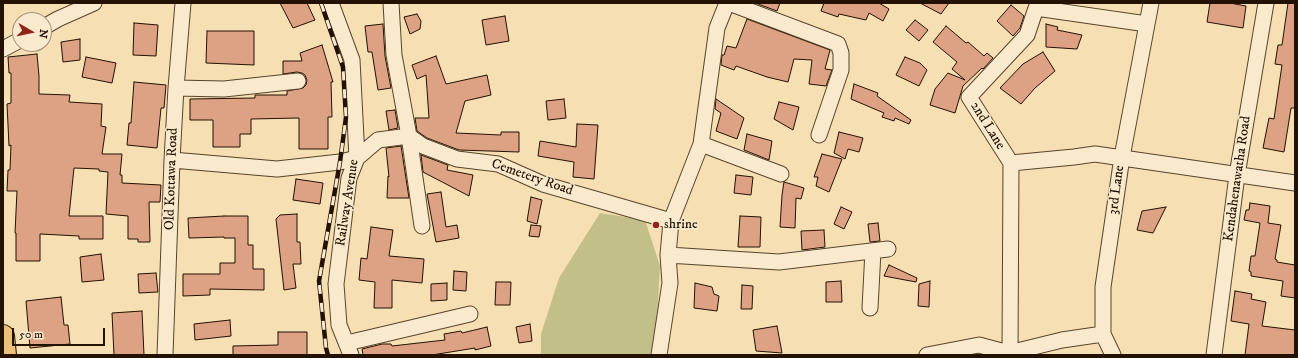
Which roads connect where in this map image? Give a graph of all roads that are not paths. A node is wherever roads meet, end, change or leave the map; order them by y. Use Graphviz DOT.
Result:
graph roads {
  1 [pos="94,3"];
  2 [pos="183,3"];
  3 [pos="331,3"];
  4 [pos="728,3"];
  5 [pos="1151,3"];
  6 [pos="1266,3"];
  7 [pos="393,4"];
  8 [pos="1036,5"];
  9 [pos="52,22"];
  10 [pos="1147,24"];
  11 [pos="12,44"];
  12 [pos="3,49"];
  13 [pos="298,81"];
  14 [pos="176,88"];
  15 [pos="819,135"];
  16 [pos="409,136"];
  17 [pos="701,144"];
  18 [pos="1122,157"];
  19 [pos="357,158"];
  20 [pos="172,160"];
  21 [pos="1011,163"];
  22 [pos="781,174"];
  23 [pos="1237,175"];
  24 [pos="1295,183"];
  25 [pos="671,220"];
  26 [pos="422,226"];
  27 [pos="668,255"];
  28 [pos="870,308"];
  29 [pos="470,314"];
  30 [pos="1103,334"];
  31 [pos="3,336"];
  32 [pos="349,349"];
  33 [pos="1009,354"];
  34 [pos="5,355"];
  35 [pos="165,355"];
  36 [pos="659,355"];
  37 [pos="927,355"];
  38 [pos="1113,355"];
  39 [pos="1214,355"];
  1 -- 9 [label="street"];
  2 -- 14 [label="street, Old Kottawa Road"];
  3 -- 19 [label="street, Railway Avenue"];
  4 -- 15 [label="street"];
  4 -- 17 [label="street"];
  5 -- 10 [label="street, 3rd Lane"];
  6 -- 23 [label="street, Kendahenawatha Road"];
  7 -- 16 [label="street"];
  8 -- 10 [label="street, 2nd Lane"];
  8 -- 21 [label="street, 2nd Lane"];
  10 -- 18 [label="street, 3rd Lane"];
  11 -- 12 [label="street"];
  13 -- 14 [label="street"];
  14 -- 20 [label="street, Old Kottawa Road"];
  16 -- 19 [label="street"];
  16 -- 25 [label="street, Cemetery Road"];
  16 -- 26 [label="street"];
  17 -- 22 [label="street"];
  17 -- 25 [label="street"];
  18 -- 21 [label="street"];
  18 -- 23 [label="street"];
  18 -- 30 [label="street, 3rd Lane"];
  19 -- 20 [label="street"];
  19 -- 32 [label="street, Railway Avenue"];
  20 -- 35 [label="street, Old Kottawa Road"];
  21 -- 33 [label="street, 2nd Lane"];
  23 -- 24 [label="street"];
  23 -- 39 [label="street, Kendahenawatha Road"];
  25 -- 27 [label="street"];
  27 -- 28 [label="street"];
  27 -- 36 [label="street"];
  29 -- 32 [label="street"];
  30 -- 33 [label="street"];
  30 -- 38 [label="street, 3rd Lane"];
  31 -- 34 [label="highway"];
  33 -- 37 [label="street"];
}
